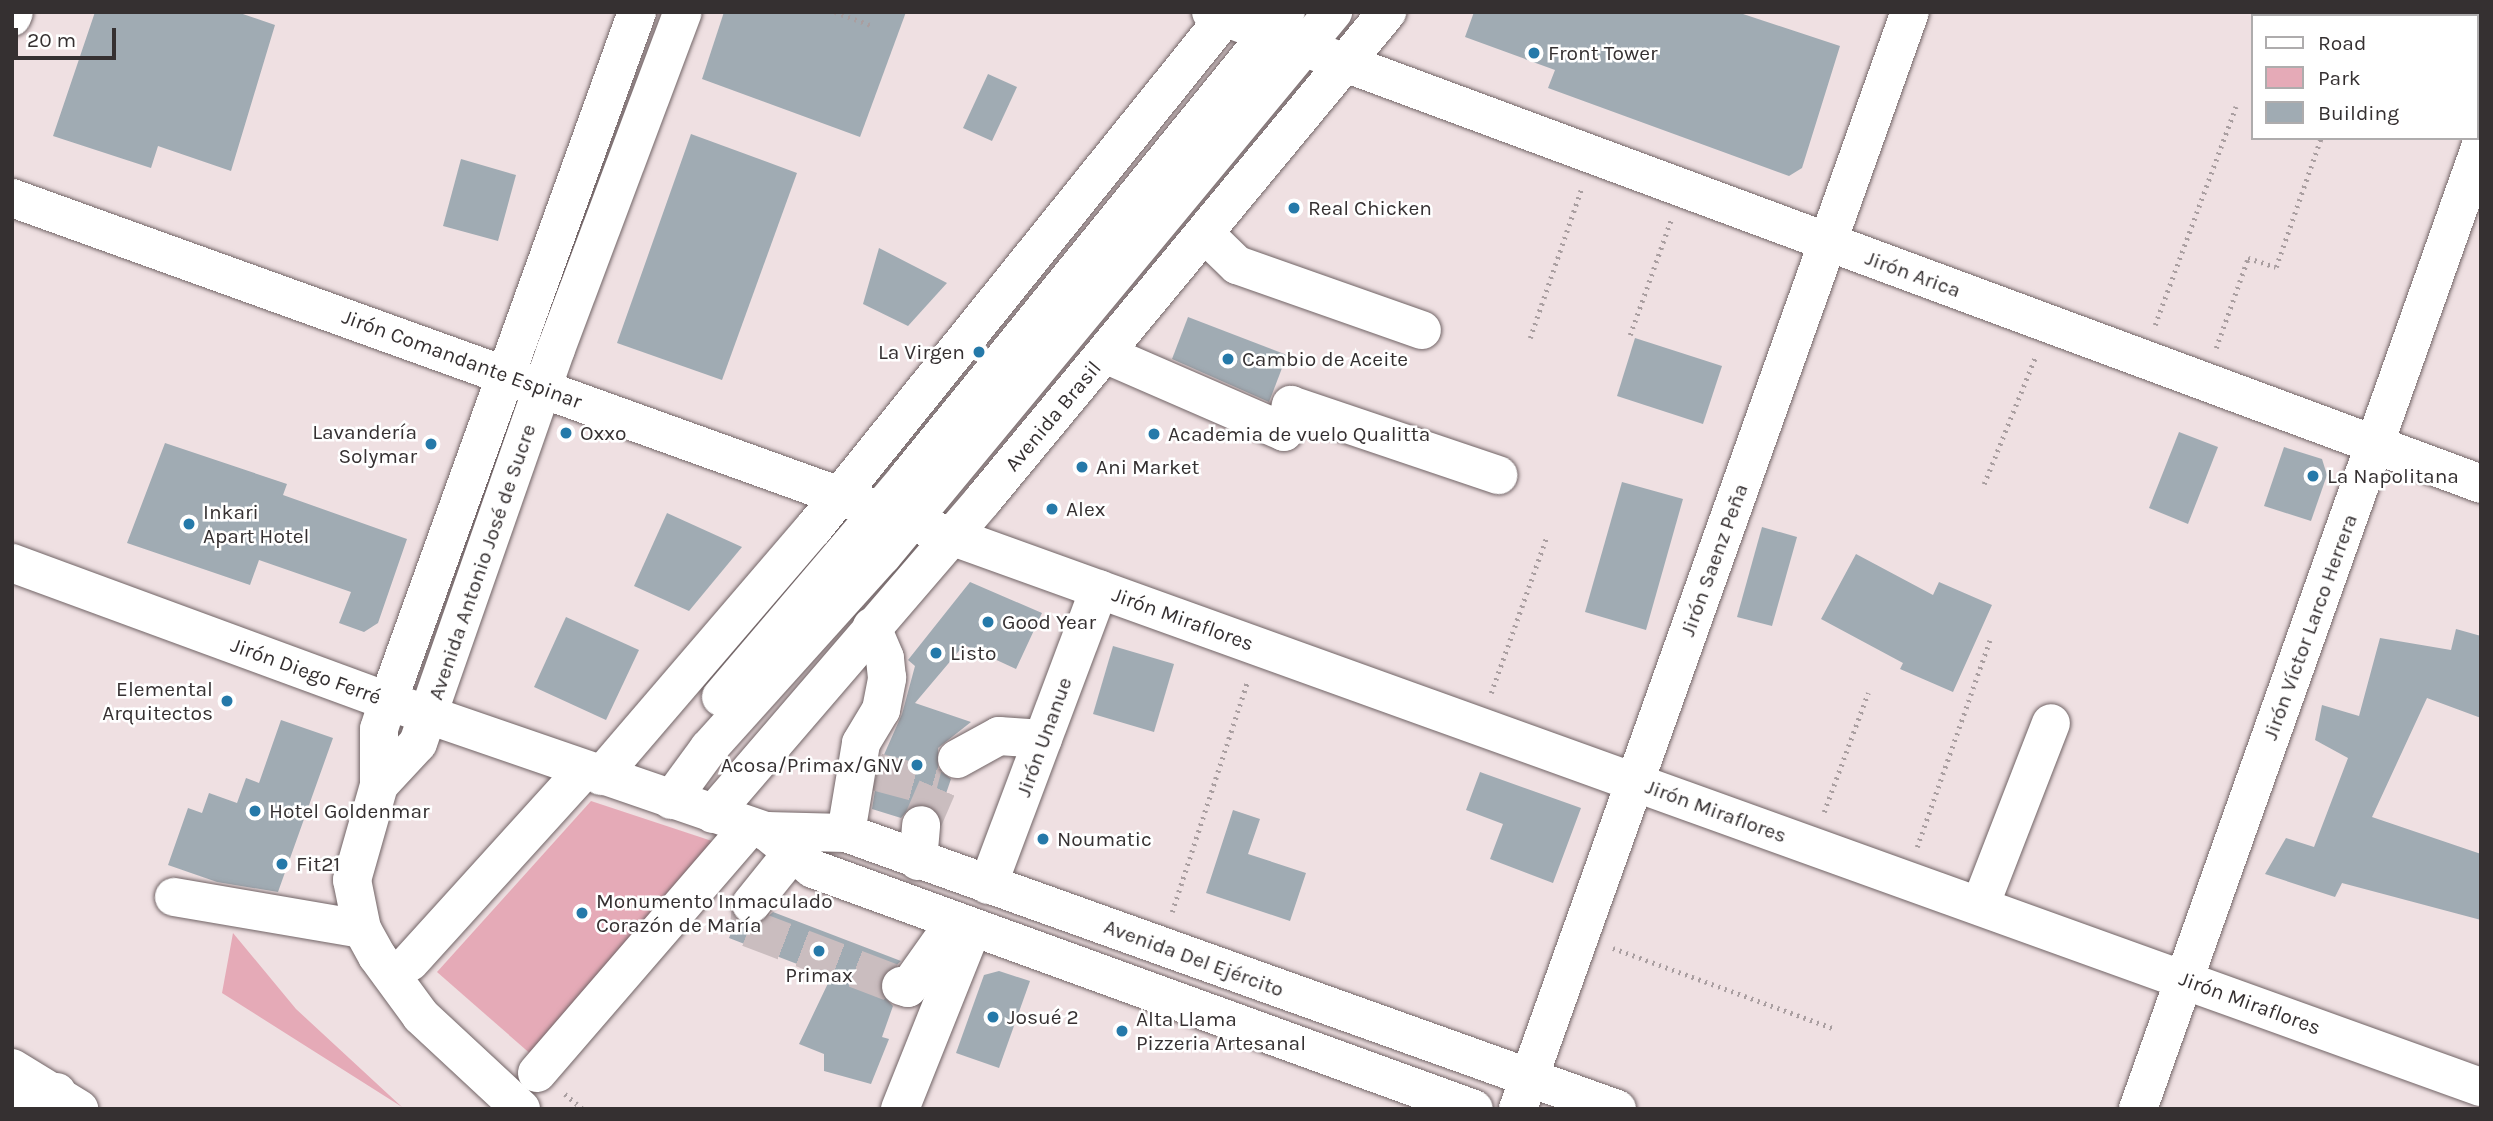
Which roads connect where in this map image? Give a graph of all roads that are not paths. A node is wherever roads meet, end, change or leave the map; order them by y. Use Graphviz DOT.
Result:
graph roads {
  1 [pos="637,12"];
  2 [pos="682,12"];
  3 [pos="1333,12"];
  4 [pos="1387,12"];
  5 [pos="1910,12"];
  6 [pos="1222,14"];
  7 [pos="1277,23"];
  8 [pos="1304,47"];
  9 [pos="1346,63"];
  10 [pos="2481,145"];
  11 [pos="12,198"];
  12 [pos="1205,234"];
  13 [pos="1828,242"];
  14 [pos="1422,330"];
  15 [pos="1105,354"];
  16 [pos="503,374"];
  17 [pos="542,388"];
  18 [pos="2374,445"];
  19 [pos="1499,475"];
  20 [pos="2481,484"];
  21 [pos="840,495"];
  22 [pos="895,515"];
  23 [pos="951,536"];
  24 [pos="12,563"];
  25 [pos="1099,589"];
  26 [pos="872,627"];
  27 [pos="388,701"];
  28 [pos="429,715"];
  29 [pos="2051,723"];
  30 [pos="1043,739"];
  31 [pos="957,759"];
  32 [pos="592,773"];
  33 [pos="1635,782"];
  34 [pos="379,785"];
  35 [pos="657,795"];
  36 [pos="713,814"];
  37 [pos="846,833"];
  38 [pos="769,837"];
  39 [pos="988,886"];
  40 [pos="174,897"];
  41 [pos="751,904"];
  42 [pos="1980,906"];
  43 [pos="963,926"];
  44 [pos="362,929"];
  45 [pos="410,962"];
  46 [pos="2184,980"];
  47 [pos="942,1003"];
  48 [pos="12,1068"];
  49 [pos="537,1073"];
  50 [pos="2481,1087"];
  51 [pos="1524,1093"];
  52 [pos="68,1101"];
  53 [pos="13,1109"];
  54 [pos="521,1109"];
  55 [pos="900,1109"];
  56 [pos="1474,1109"];
  57 [pos="1617,1109"];
  58 [pos="2138,1109"];
  1 -- 16 [label="main road, Avenida Antonio José de Sucre"];
  2 -- 17 [label="main road, Avenida Antonio José de Sucre"];
  3 -- 8 [label="main road, Avenida Brasil"];
  4 -- 9 [label="main road, Avenida Brasil"];
  5 -- 13 [label="main road, Jirón Saenz Peña"];
  6 -- 7 [label="main road, Jirón Arica"];
  6 -- 21 [label="main road"];
  7 -- 8 [label="main road, Jirón Arica"];
  7 -- 22 [label="main road, Avenida Brasil"];
  8 -- 9 [label="main road, Jirón Arica"];
  8 -- 22 [label="main road, Avenida Brasil"];
  9 -- 12 [label="main road, Avenida Brasil"];
  9 -- 13 [label="main road, Jirón Arica"];
  10 -- 18 [label="main road, Jirón Víctor Larco Herrera"];
  11 -- 16 [label="main road, Jirón Comandante Espinar"];
  12 -- 14 [label="main road"];
  12 -- 15 [label="main road, Avenida Brasil"];
  13 -- 18 [label="main road, Jirón Arica"];
  13 -- 33 [label="main road, Jirón Saenz Peña"];
  15 -- 19 [label="main road"];
  15 -- 23 [label="main road, Avenida Brasil"];
  16 -- 17 [label="main road, Jirón Comandante Espinar"];
  16 -- 27 [label="main road, Avenida Antonio José de Sucre"];
  17 -- 21 [label="main road, Jirón Comandante Espinar"];
  17 -- 28 [label="main road, Avenida Antonio José de Sucre"];
  18 -- 20 [label="main road, Jirón Arica"];
  18 -- 46 [label="main road, Jirón Víctor Larco Herrera"];
  21 -- 22 [label="main road, Jirón Comandante Espinar"];
  21 -- 32 [label="main road"];
  22 -- 23 [label="main road, Jirón Comandante Espinar"];
  22 -- 35 [label="main road, Avenida Brasil"];
  23 -- 25 [label="main road, Jirón Miraflores"];
  23 -- 26 [label="main road, Avenida Brasil"];
  24 -- 27 [label="main road, Jirón Diego Ferré"];
  25 -- 30 [label="main road, Jirón Unanue"];
  25 -- 33 [label="main road, Jirón Miraflores"];
  26 -- 36 [label="main road, Avenida Brasil"];
  26 -- 37 [label="main road"];
  27 -- 28 [label="main road, Jirón Diego Ferré"];
  27 -- 34 [label="main road, Avenida Antonio José de Sucre"];
  28 -- 32 [label="main road, Jirón Diego Ferré"];
  28 -- 34 [label="main road, Avenida Antonio José de Sucre"];
  29 -- 42 [label="main road"];
  30 -- 31 [label="main road"];
  30 -- 39 [label="main road, Jirón Unanue"];
  32 -- 35 [label="main road, Avenida Del Ejército"];
  32 -- 45 [label="main road"];
  33 -- 42 [label="main road, Jirón Miraflores"];
  33 -- 51 [label="main road, Jirón Saenz Peña"];
  34 -- 44 [label="main road, Avenida Antonio José de Sucre"];
  35 -- 36 [label="main road, Avenida Del Ejército"];
  36 -- 38 [label="main road, Avenida Del Ejército"];
  37 -- 38 [label="main road, Avenida Del Ejército"];
  37 -- 39 [label="main road, Avenida Del Ejército"];
  38 -- 41 [label="main road"];
  38 -- 43 [label="main road, Avenida Del Ejército"];
  38 -- 49 [label="main road"];
  39 -- 51 [label="main road, Avenida Del Ejército"];
  40 -- 44 [label="main road"];
  42 -- 46 [label="main road, Jirón Miraflores"];
  43 -- 47 [label="main road"];
  43 -- 47 [label="main road"];
  43 -- 56 [label="main road, Avenida Del Ejército"];
  44 -- 54 [label="main road, Avenida Antonio José de Sucre"];
  46 -- 50 [label="main road, Jirón Miraflores"];
  46 -- 58 [label="main road, Jirón Víctor Larco Herrera"];
  47 -- 55 [label="main road"];
  48 -- 52 [label="main road"];
  51 -- 57 [label="main road, Avenida Del Ejército"];
  52 -- 53 [label="main road"];
}
